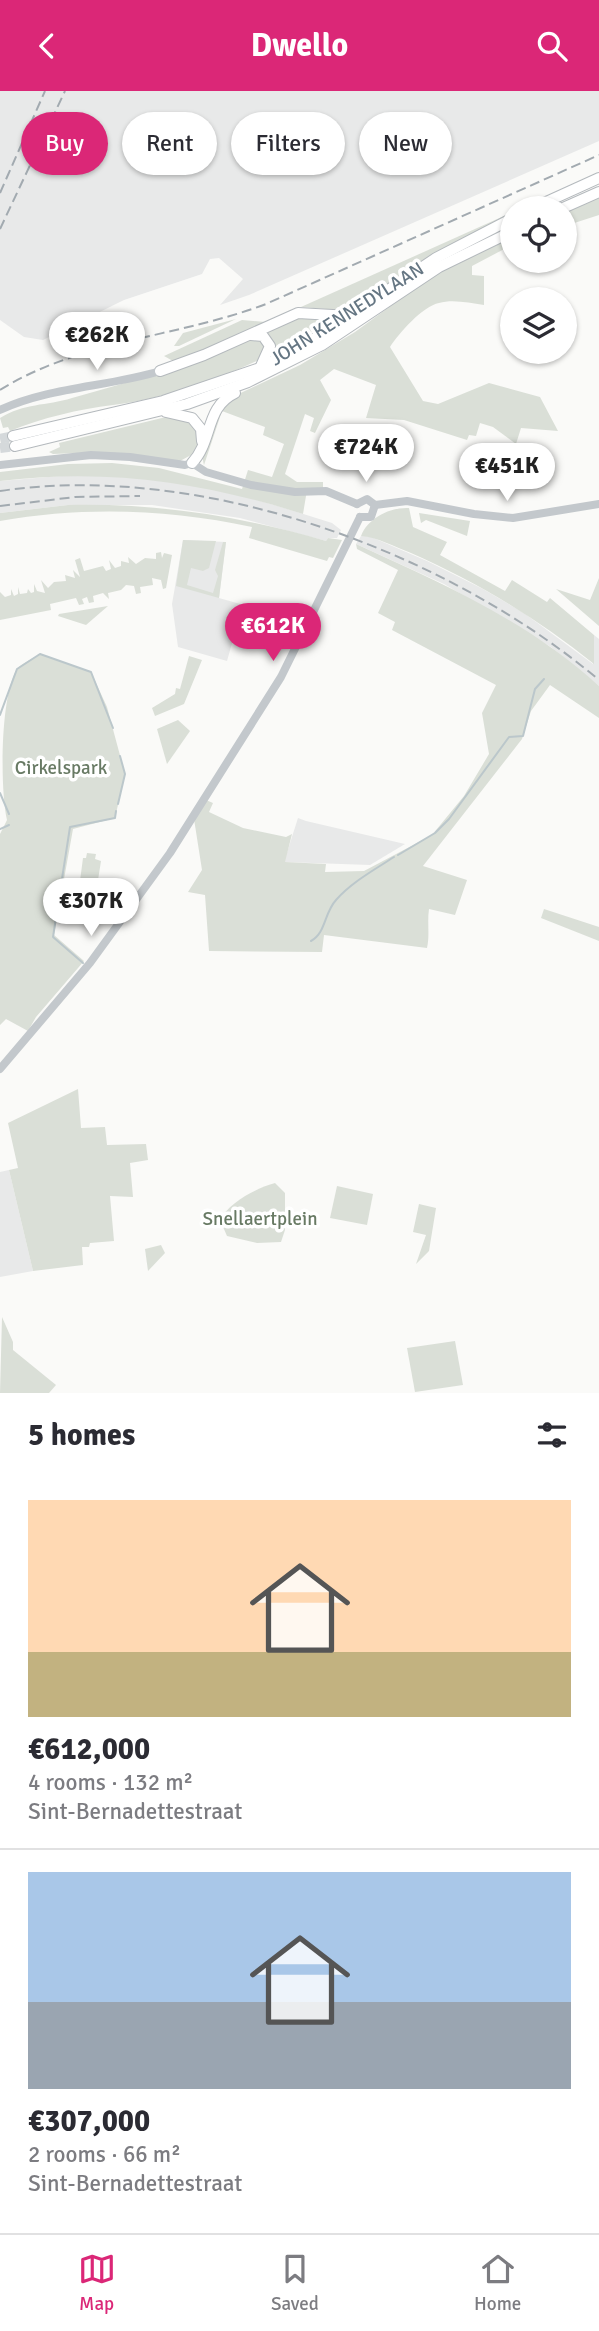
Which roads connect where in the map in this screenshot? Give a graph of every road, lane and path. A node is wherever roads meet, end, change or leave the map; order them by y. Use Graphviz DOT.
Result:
graph roads {
  1 [pos="599,178"];
  2 [pos="599,192"];
  3 [pos="559,196"];
  4 [pos="577,202"];
  5 [pos="500,225"];
  6 [pos="500,237"];
  7 [pos="350,316"];
  8 [pos="248,335"];
  9 [pos="260,368"];
  10 [pos="160,371"];
  11 [pos="248,382"];
  12 [pos="0,410"];
  13 [pos="160,411"];
  14 [pos="202,448"];
  15 [pos="192,463"];
  16 [pos="0,465"];
  17 [pos="357,504"];
  18 [pos="599,504"];
  19 [pos="375,505"];
  20 [pos="360,517"];
  21 [pos="0,1069"];
  1 -- 3 [label="highway"];
  2 -- 4 [label="highway"];
  5 -- 7 [label="highway, JOHN KENNEDYLAAN"];
  6 -- 11 [label="highway, JOHN KENNEDYLAAN"];
  7 -- 8 [label="highway"];
  7 -- 9 [label="highway, JOHN KENNEDYLAAN"];
  8 -- 9 [label="highway"];
  8 -- 10 [label="highway"];
  9 -- 13 [label="highway, JOHN KENNEDYLAAN"];
  10 -- 12 [label="street"];
  11 -- 13 [label="highway, JOHN KENNEDYLAAN"];
  11 -- 14 [label="highway"];
  13 -- 14 [label="highway"];
  14 -- 15 [label="highway"];
  15 -- 16 [label="street"];
  15 -- 17 [label="street"];
  17 -- 19 [label="street"];
  17 -- 20 [label="street"];
  18 -- 19 [label="street"];
  19 -- 20 [label="street"];
  20 -- 21 [label="street"];
}
